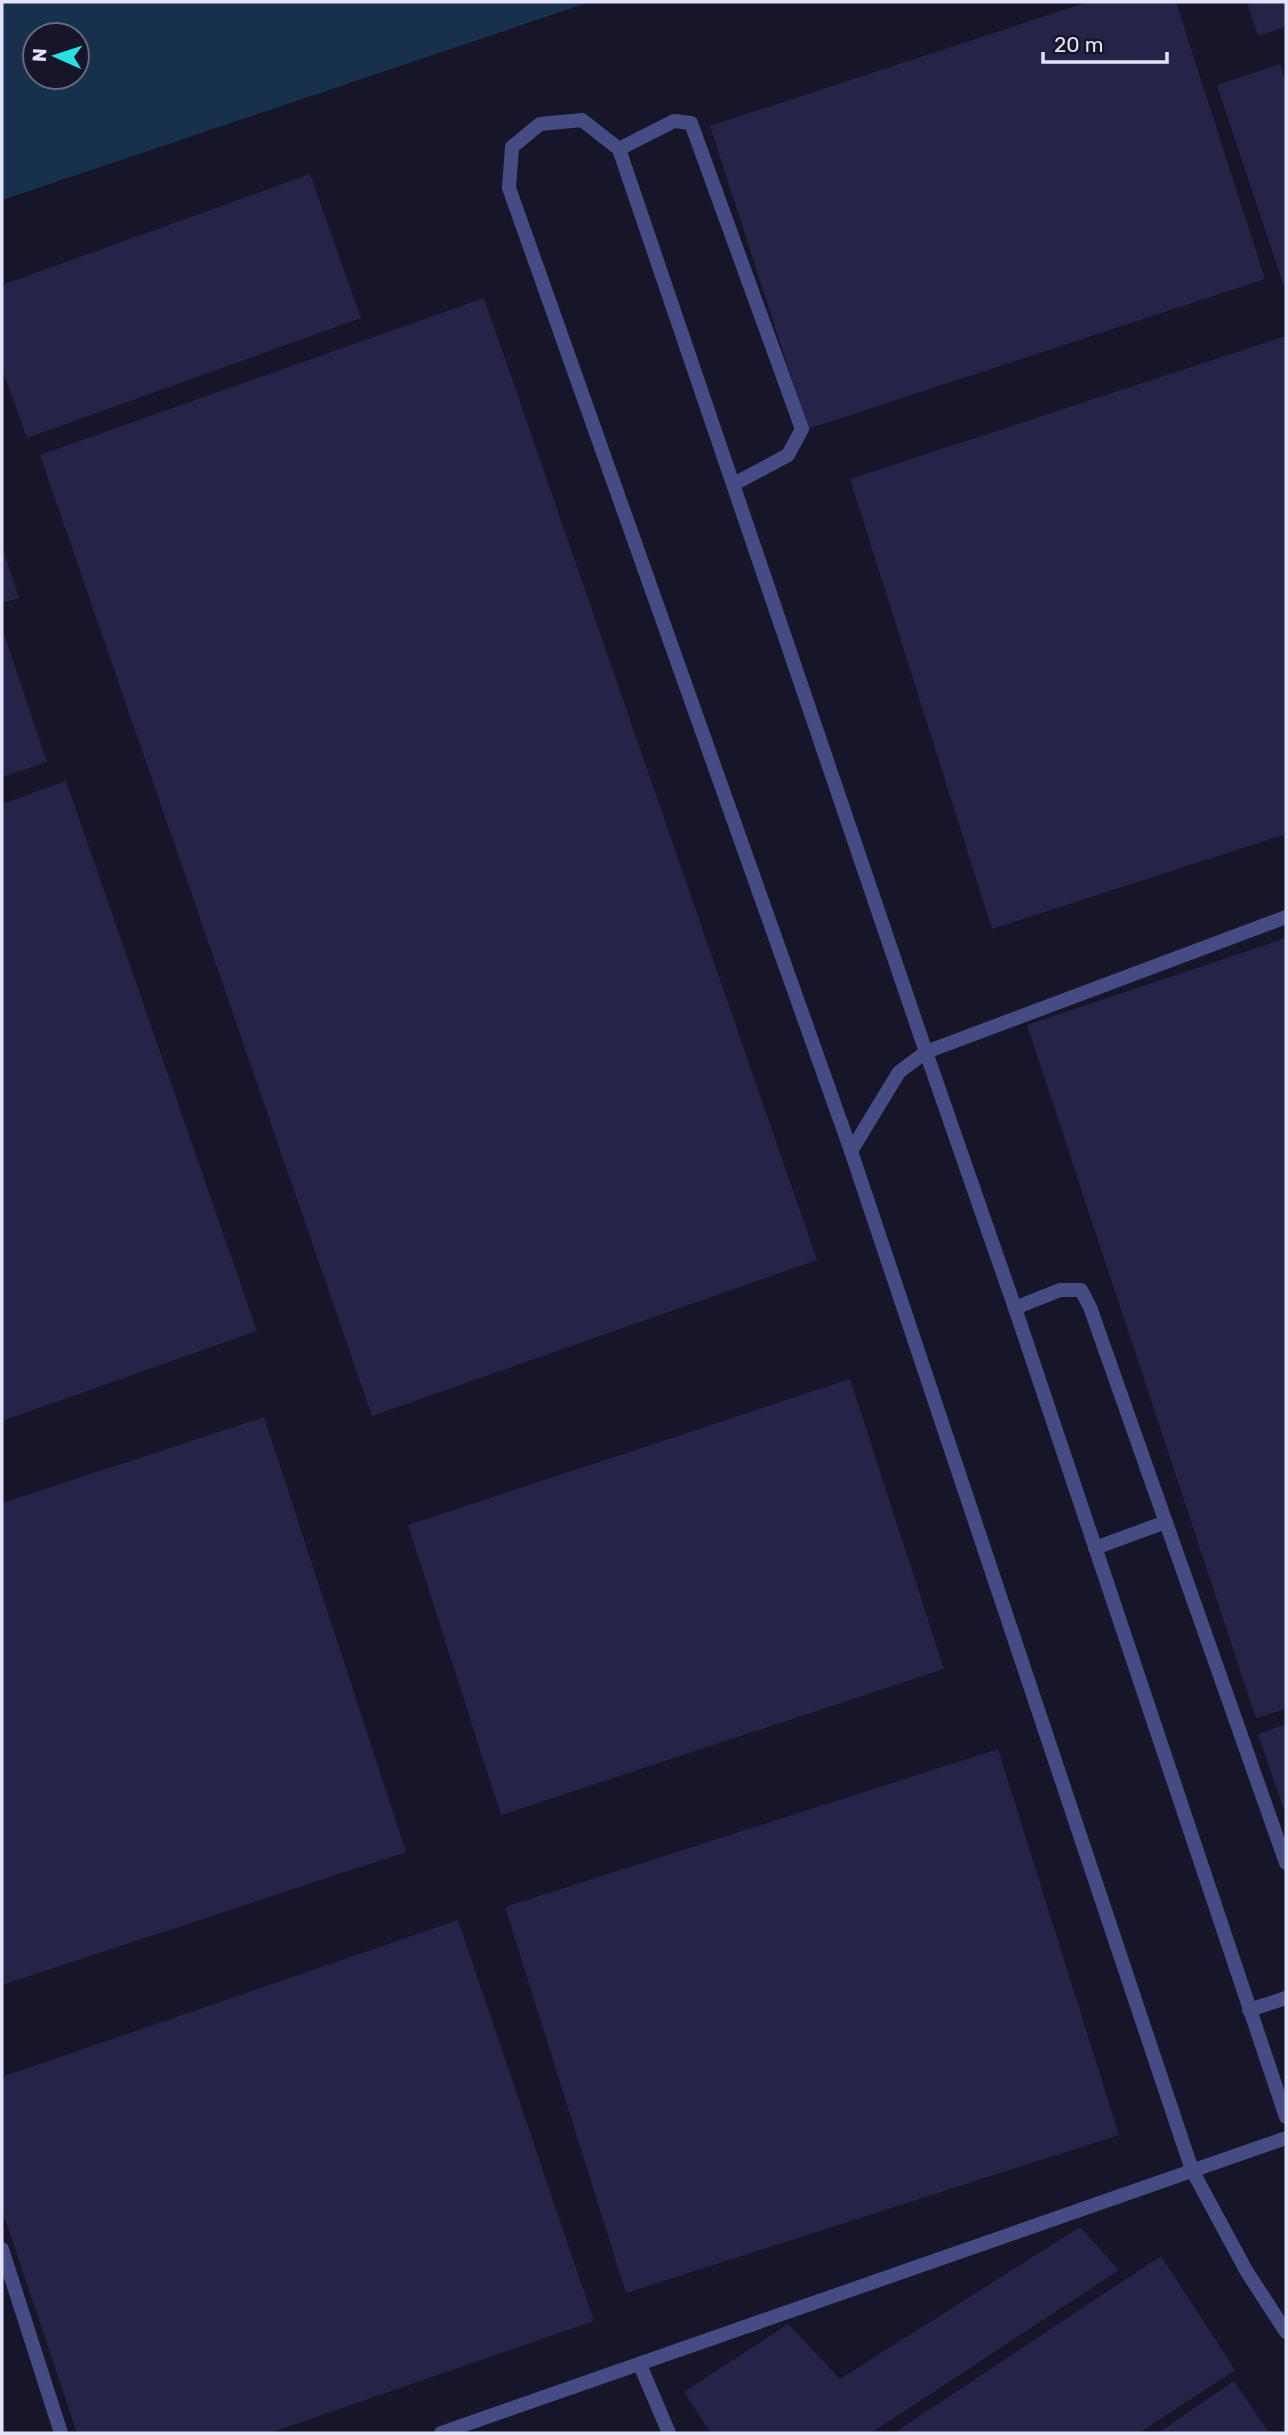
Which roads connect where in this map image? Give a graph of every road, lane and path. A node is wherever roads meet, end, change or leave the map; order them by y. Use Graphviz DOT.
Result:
graph roads {
  1 [pos="619,149"];
  2 [pos="734,484"];
  3 [pos="1286,917"];
  4 [pos="926,1052"];
  5 [pos="851,1151"];
  6 [pos="1015,1308"];
  7 [pos="1166,1522"];
  8 [pos="1095,1548"];
  9 [pos="1286,1863"];
  10 [pos="1286,1997"];
  11 [pos="1249,2010"];
  12 [pos="1286,2117"];
  13 [pos="1286,2138"];
  14 [pos="1192,2170"];
  15 [pos="2,2249"];
  16 [pos="1286,2332"];
  17 [pos="640,2365"];
  18 [pos="61,2433"];
  19 [pos="441,2433"];
  20 [pos="669,2433"];
  1 -- 2 [label="lane"];
  1 -- 2 [label="lane"];
  1 -- 5 [label="lane"];
  2 -- 4 [label="lane"];
  3 -- 4 [label="lane"];
  4 -- 5 [label="lane"];
  4 -- 6 [label="lane"];
  5 -- 14 [label="lane"];
  6 -- 7 [label="lane"];
  6 -- 8 [label="lane"];
  7 -- 8 [label="lane"];
  7 -- 9 [label="lane"];
  8 -- 11 [label="lane"];
  10 -- 11 [label="lane"];
  11 -- 12 [label="lane"];
  13 -- 14 [label="lane"];
  14 -- 16 [label="lane"];
  14 -- 17 [label="lane"];
  15 -- 18 [label="lane"];
  17 -- 19 [label="lane"];
  17 -- 20 [label="lane"];
}
